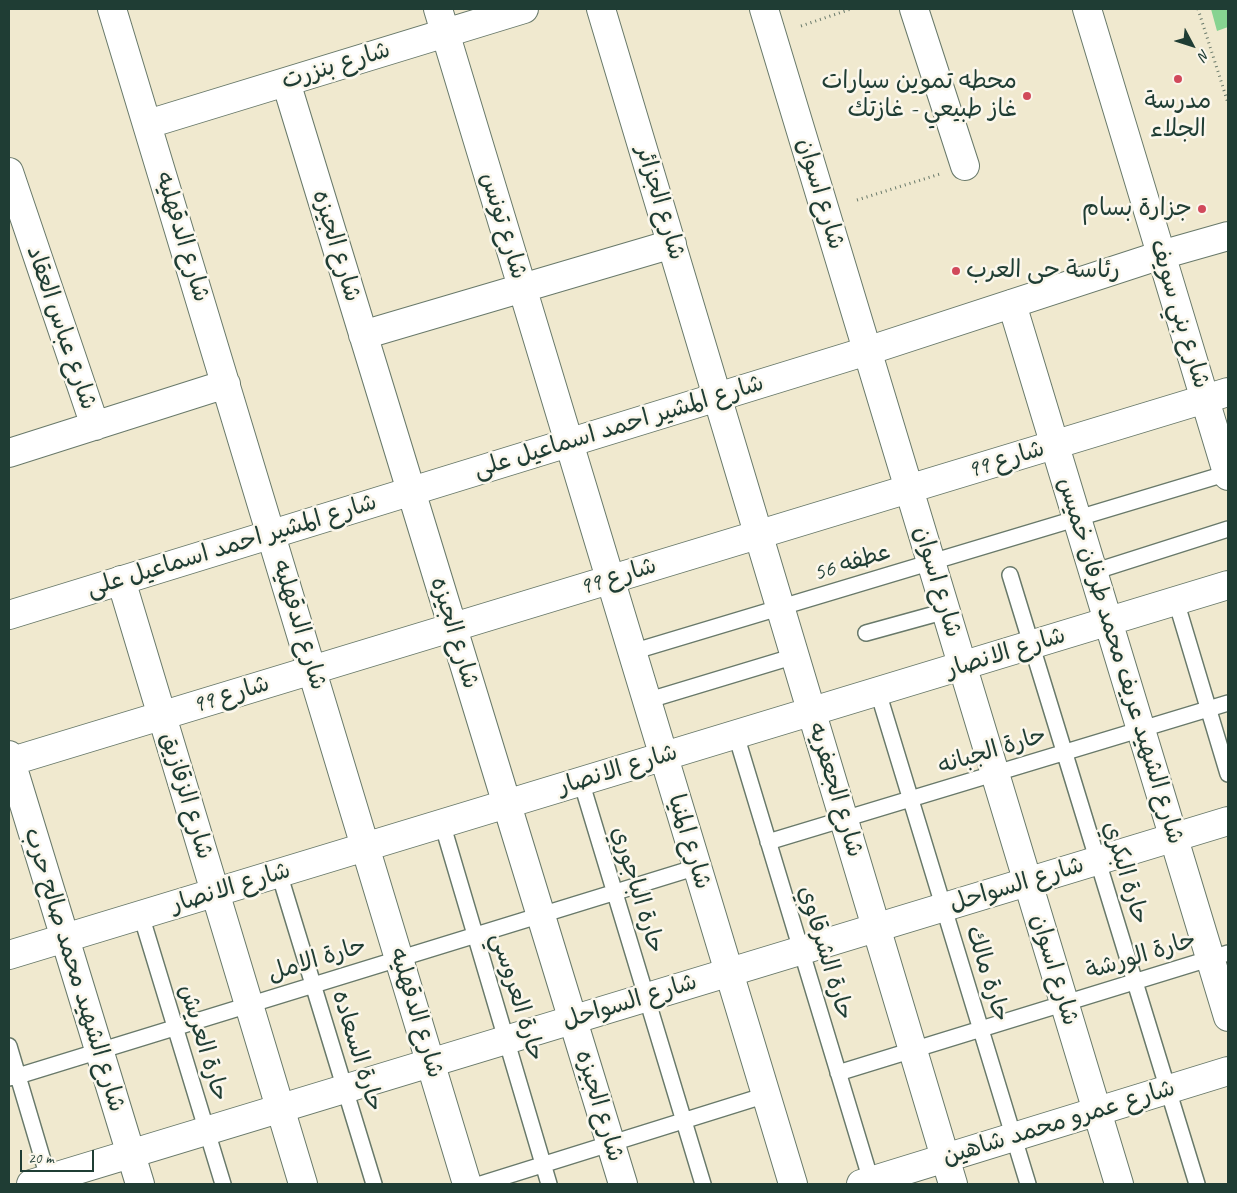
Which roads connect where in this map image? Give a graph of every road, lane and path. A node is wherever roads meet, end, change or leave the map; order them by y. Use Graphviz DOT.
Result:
graph roads {
  1 [pos="112,9"];
  2 [pos="524,9"];
  3 [pos="601,9"];
  4 [pos="764,9"];
  5 [pos="851,9"];
  6 [pos="914,9"];
  7 [pos="1087,9"];
  8 [pos="1198,9"];
  9 [pos="442,21"];
  10 [pos="801,26"];
  11 [pos="286,82"];
  12 [pos="1228,103"];
  13 [pos="148,124"];
  14 [pos="965,166"];
  15 [pos="9,172"];
  16 [pos="857,200"];
  17 [pos="1228,236"];
  18 [pos="672,244"];
  19 [pos="1161,255"];
  20 [pos="522,288"];
  21 [pos="1012,304"];
  22 [pos="363,335"];
  23 [pos="867,351"];
  24 [pos="226,384"];
  25 [pos="1217,396"];
  26 [pos="717,397"];
  27 [pos="95,426"];
  28 [pos="568,443"];
  29 [pos="1054,445"];
  30 [pos="9,453"];
  31 [pos="1228,474"];
  32 [pos="908,489"];
  33 [pos="411,491"];
  34 [pos="1077,519"];
  35 [pos="1228,529"];
  36 [pos="271,534"];
  37 [pos="758,535"];
  38 [pos="931,563"];
  39 [pos="1093,572"];
  40 [pos="1010,575"];
  41 [pos="120,580"];
  42 [pos="609,580"];
  43 [pos="1228,585"];
  44 [pos="1176,601"];
  45 [pos="780,608"];
  46 [pos="946,611"];
  47 [pos="9,615"];
  48 [pos="1108,622"];
  49 [pos="453,628"];
  50 [pos="866,633"];
  51 [pos="1032,645"];
  52 [pos="632,652"];
  53 [pos="795,656"];
  54 [pos="962,666"];
  55 [pos="312,670"];
  56 [pos="878,692"];
  57 [pos="646,701"];
  58 [pos="1228,703"];
  59 [pos="1208,709"];
  60 [pos="812,712"];
  61 [pos="162,716"];
  62 [pos="1141,729"];
  63 [pos="736,735"];
  64 [pos="1065,753"];
  65 [pos="663,757"];
  66 [pos="9,760"];
  67 [pos="995,774"];
  68 [pos="1228,774"];
  69 [pos="581,782"];
  70 [pos="911,799"];
  71 [pos="507,804"];
  72 [pos="844,820"];
  73 [pos="1228,821"];
  74 [pos="442,823"];
  75 [pos="1174,838"];
  76 [pos="768,842"];
  77 [pos="366,847"];
  78 [pos="1098,860"];
  79 [pos="697,867"];
  80 [pos="280,873"];
  81 [pos="1028,882"];
  82 [pos="614,892"];
  83 [pos="215,893"];
  84 [pos="943,907"];
  85 [pos="141,915"];
  86 [pos="540,915"];
  87 [pos="876,928"];
  88 [pos="475,935"];
  89 [pos="65,938"];
  90 [pos="801,950"];
  91 [pos="9,955"];
  92 [pos="1219,955"];
  93 [pos="399,958"];
  94 [pos="728,972"];
  95 [pos="1135,982"];
  96 [pos="314,985"];
  97 [pos="646,997"];
  98 [pos="1064,1003"];
  99 [pos="249,1005"];
  100 [pos="1228,1018"];
  101 [pos="573,1020"];
  102 [pos="175,1028"];
  103 [pos="981,1029"];
  104 [pos="507,1040"];
  105 [pos="9,1046"];
  106 [pos="912,1050"];
  107 [pos="99,1051"];
  108 [pos="431,1063"];
  109 [pos="1228,1070"];
  110 [pos="838,1073"];
  111 [pos="13,1077"];
  112 [pos="345,1089"];
  113 [pos="1168,1089"];
  114 [pos="766,1095"];
  115 [pos="281,1109"];
  116 [pos="1097,1111"];
  117 [pos="684,1121"];
  118 [pos="206,1131"];
  119 [pos="1013,1137"];
  120 [pos="611,1144"];
  121 [pos="130,1154"];
  122 [pos="945,1158"];
  123 [pos="544,1165"];
  124 [pos="43,1182"];
  125 [pos="868,1183"];
  126 [pos="140,1184"];
  127 [pos="223,1184"];
  128 [pos="304,1184"];
  129 [pos="374,1184"];
  130 [pos="467,1184"];
  131 [pos="481,1184"];
  132 [pos="550,1184"];
  133 [pos="623,1184"];
  134 [pos="703,1184"];
  135 [pos="793,1184"];
  136 [pos="953,1184"];
  137 [pos="1028,1184"];
  138 [pos="1119,1184"];
  139 [pos="1197,1184"];
  1 -- 13 [label="street, شارع الدقهليه"];
  2 -- 9 [label="street, شارع بنزرت"];
  3 -- 18 [label="street, شارع الجزائر"];
  4 -- 23 [label="street, شارع اسوان"];
  5 -- 10 [label="path"];
  6 -- 14 [label="street"];
  7 -- 19 [label="street, شارع بني سويف"];
  8 -- 12 [label="path"];
  9 -- 11 [label="street, شارع بنزرت"];
  9 -- 20 [label="street, شارع تونس"];
  11 -- 13 [label="street, شارع بنزرت"];
  11 -- 22 [label="street, شارع الجيزه"];
  13 -- 24 [label="street, شارع الدقهليه"];
  14 -- 16 [label="path"];
  15 -- 27 [label="street, شارع عباس العقاد"];
  17 -- 19 [label="street, شارع المشير احمد اسماعيل على"];
  18 -- 20 [label="street"];
  18 -- 26 [label="street, شارع الجزائر"];
  19 -- 21 [label="street, شارع المشير احمد اسماعيل على"];
  19 -- 25 [label="street, شارع بني سويف"];
  20 -- 22 [label="street"];
  20 -- 28 [label="street, شارع تونس"];
  21 -- 23 [label="street, شارع المشير احمد اسماعيل على"];
  21 -- 29 [label="street, شارع الشهيد عريف محمد طرفان خميس"];
  22 -- 33 [label="street, شارع الجيزه"];
  23 -- 26 [label="street, شارع المشير احمد اسماعيل على"];
  23 -- 32 [label="street, شارع اسوان"];
  24 -- 27 [label="street"];
  24 -- 36 [label="street, شارع الدقهليه"];
  25 -- 29 [label="street, شارع 99"];
  25 -- 31 [label="street, شارع بني سويف"];
  26 -- 28 [label="street, شارع المشير احمد اسماعيل على"];
  26 -- 37 [label="street, شارع الجعفريه"];
  27 -- 30 [label="street"];
  28 -- 33 [label="street, شارع المشير احمد اسماعيل على"];
  28 -- 42 [label="street, شارع المنيا"];
  29 -- 32 [label="street, شارع 99"];
  29 -- 34 [label="street, شارع الشهيد عريف محمد طرفان خميس"];
  31 -- 34 [label="lane, عطفه 56"];
  32 -- 37 [label="street, شارع 99"];
  32 -- 38 [label="street, شارع اسوان"];
  33 -- 36 [label="street, شارع المشير احمد اسماعيل على"];
  33 -- 49 [label="street, شارع الجيزه"];
  34 -- 38 [label="lane, عطفه 56"];
  34 -- 39 [label="street, شارع الشهيد عريف محمد طرفان خميس"];
  35 -- 39 [label="lane"];
  36 -- 41 [label="street, شارع المشير احمد اسماعيل على"];
  36 -- 55 [label="street, شارع الدقهليه"];
  37 -- 42 [label="street, شارع 99"];
  37 -- 45 [label="street, شارع الجعفريه"];
  38 -- 45 [label="lane, عطفه 56"];
  38 -- 46 [label="street, شارع اسوان"];
  39 -- 48 [label="street, شارع الشهيد عريف محمد طرفان خميس"];
  40 -- 51 [label="lane, حارة البكري"];
  41 -- 47 [label="street, شارع المشير احمد اسماعيل على"];
  41 -- 61 [label="street, شارع الزقازيق"];
  42 -- 49 [label="street, شارع 99"];
  42 -- 52 [label="street, شارع المنيا"];
  43 -- 44 [label="street, شارع الانصار"];
  44 -- 48 [label="street, شارع الانصار"];
  44 -- 59 [label="lane"];
  45 -- 52 [label="lane, عطفه 56"];
  45 -- 53 [label="street, شارع الجعفريه"];
  46 -- 50 [label="lane"];
  46 -- 54 [label="street, شارع اسوان"];
  48 -- 51 [label="street, شارع الانصار"];
  48 -- 62 [label="street, شارع الشهيد عريف محمد طرفان خميس"];
  49 -- 55 [label="street, شارع 99"];
  49 -- 71 [label="street, شارع الجيزه"];
  51 -- 54 [label="street, شارع الانصار"];
  51 -- 64 [label="lane, حارة البكري"];
  52 -- 57 [label="street, شارع المنيا"];
  53 -- 57 [label="lane"];
  53 -- 60 [label="street, شارع الجعفريه"];
  54 -- 56 [label="street, شارع الانصار"];
  54 -- 67 [label="street, شارع اسوان"];
  55 -- 61 [label="street, شارع 99"];
  55 -- 77 [label="street, شارع الدقهليه"];
  56 -- 60 [label="street, شارع الانصار"];
  56 -- 70 [label="lane, حارة مالك"];
  57 -- 65 [label="street, شارع المنيا"];
  58 -- 59 [label="lane, حارة الجبانه"];
  59 -- 62 [label="lane, حارة الجبانه"];
  59 -- 68 [label="lane"];
  60 -- 63 [label="street, شارع الانصار"];
  60 -- 72 [label="street, شارع الجعفريه"];
  61 -- 66 [label="street, شارع 99"];
  61 -- 83 [label="street, شارع الزقازيق"];
  62 -- 64 [label="lane, حارة الجبانه"];
  62 -- 75 [label="street, شارع الشهيد عريف محمد طرفان خميس"];
  63 -- 65 [label="street, شارع الانصار"];
  63 -- 76 [label="lane, حارة الشرقاوي"];
  64 -- 67 [label="lane, حارة الجبانه"];
  64 -- 78 [label="lane, حارة البكري"];
  65 -- 69 [label="street, شارع الانصار"];
  65 -- 79 [label="street, شارع المنيا"];
  66 -- 89 [label="street, شارع الشهيد محمد صالح حرب"];
  67 -- 70 [label="lane, حارة الجبانه"];
  67 -- 81 [label="street, شارع اسوان"];
  69 -- 71 [label="street, شارع الانصار"];
  69 -- 82 [label="lane, حارة الباجوري"];
  70 -- 72 [label="lane, حارة الجبانه"];
  70 -- 84 [label="lane, حارة مالك"];
  71 -- 74 [label="street, شارع الانصار"];
  71 -- 86 [label="street, شارع الجيزه"];
  72 -- 76 [label="lane, حارة الجبانه"];
  72 -- 87 [label="street, شارع الجعفريه"];
  73 -- 75 [label="street, شارع السواحل"];
  74 -- 77 [label="street, شارع الانصار"];
  74 -- 88 [label="lane, حارة العروسي"];
  75 -- 78 [label="street, شارع السواحل"];
  75 -- 92 [label="street, شارع الشهيد عريف محمد طرفان خميس"];
  76 -- 90 [label="lane, حارة الشرقاوي"];
  77 -- 80 [label="street, شارع الانصار"];
  77 -- 93 [label="street, شارع الدقهليه"];
  78 -- 81 [label="street, شارع السواحل"];
  78 -- 95 [label="lane, حارة البكري"];
  79 -- 82 [label="lane, حارة الامل"];
  79 -- 94 [label="street, شارع المنيا"];
  80 -- 83 [label="street, شارع الانصار"];
  80 -- 96 [label="lane, حارة السعاده"];
  81 -- 84 [label="street, شارع السواحل"];
  81 -- 98 [label="street, شارع اسوان"];
  82 -- 86 [label="lane, حارة الامل"];
  82 -- 97 [label="lane, حارة الباجوري"];
  83 -- 85 [label="street, شارع الانصار"];
  83 -- 99 [label="street, شارع الزقازيق"];
  84 -- 87 [label="street, شارع السواحل"];
  84 -- 103 [label="lane, حارة مالك"];
  85 -- 89 [label="street, شارع الانصار"];
  85 -- 102 [label="lane, حارة العريش"];
  86 -- 88 [label="lane, حارة الامل"];
  86 -- 101 [label="street, شارع الجيزه"];
  87 -- 90 [label="street, شارع السواحل"];
  87 -- 106 [label="street, شارع الجعفريه"];
  88 -- 93 [label="lane, حارة الامل"];
  88 -- 104 [label="lane, حارة العروسي"];
  89 -- 91 [label="street, شارع الانصار"];
  89 -- 107 [label="street, شارع الشهيد محمد صالح حرب"];
  90 -- 94 [label="street, شارع السواحل"];
  90 -- 110 [label="lane, حارة الشرقاوي"];
  92 -- 95 [label="lane, حارة الورشة"];
  92 -- 100 [label="street, شارع الشهيد عريف محمد طرفان خميس"];
  93 -- 96 [label="lane, حارة الامل"];
  93 -- 108 [label="street, شارع الدقهليه"];
  94 -- 97 [label="street, شارع السواحل"];
  94 -- 114 [label="street, شارع المنيا"];
  95 -- 98 [label="lane, حارة الورشة"];
  95 -- 113 [label="lane, حارة البكري"];
  96 -- 99 [label="lane, حارة الامل"];
  96 -- 112 [label="lane, حارة السعاده"];
  97 -- 101 [label="street, شارع السواحل"];
  97 -- 117 [label="lane, حارة الباجوري"];
  98 -- 103 [label="lane, حارة الورشة"];
  98 -- 116 [label="street, شارع اسوان"];
  99 -- 102 [label="lane, حارة الامل"];
  99 -- 115 [label="street, شارع الزقازيق"];
  101 -- 104 [label="street, شارع السواحل"];
  101 -- 120 [label="street, شارع الجيزه"];
  102 -- 107 [label="lane, حارة الامل"];
  102 -- 118 [label="lane, حارة العريش"];
  103 -- 106 [label="lane, حارة الورشة"];
  103 -- 119 [label="lane, حارة مالك"];
  104 -- 108 [label="street, شارع السواحل"];
  104 -- 123 [label="lane, حارة العروسي"];
  105 -- 111 [label="lane"];
  106 -- 110 [label="lane, حارة الورشة"];
  106 -- 122 [label="street, شارع الجعفريه"];
  107 -- 111 [label="lane, حارة الامل"];
  107 -- 121 [label="street, شارع الشهيد محمد صالح حرب"];
  108 -- 112 [label="street, شارع السواحل"];
  108 -- 130 [label="street, شارع الدقهليه"];
  109 -- 113 [label="street, شارع عمرو محمد شاهين"];
  110 -- 125 [label="lane, حارة الشرقاوي"];
  111 -- 124 [label="lane"];
  112 -- 115 [label="street, شارع السواحل"];
  112 -- 129 [label="lane, حارة السعاده"];
  113 -- 116 [label="street, شارع عمرو محمد شاهين"];
  113 -- 139 [label="lane, حارة البكري"];
  114 -- 117 [label="lane"];
  114 -- 135 [label="street, شارع المنيا"];
  115 -- 118 [label="street, شارع السواحل"];
  115 -- 128 [label="street, شارع الزقازيق"];
  116 -- 119 [label="street, شارع عمرو محمد شاهين"];
  116 -- 138 [label="street, شارع اسوان"];
  117 -- 120 [label="lane"];
  117 -- 134 [label="lane, حارة الباجوري"];
  118 -- 121 [label="street, شارع السواحل"];
  118 -- 127 [label="lane, حارة العريش"];
  119 -- 122 [label="street, شارع عمرو محمد شاهين"];
  119 -- 137 [label="lane, حارة مالك"];
  120 -- 123 [label="lane"];
  120 -- 133 [label="street, شارع الجيزه"];
  121 -- 124 [label="street, شارع السواحل"];
  121 -- 126 [label="street, شارع الشهيد محمد صالح حرب"];
  122 -- 125 [label="street, شارع عمرو محمد شاهين"];
  122 -- 136 [label="street, شارع الجعفريه"];
  123 -- 131 [label="lane"];
  123 -- 132 [label="lane, حارة العروسي"];
}
